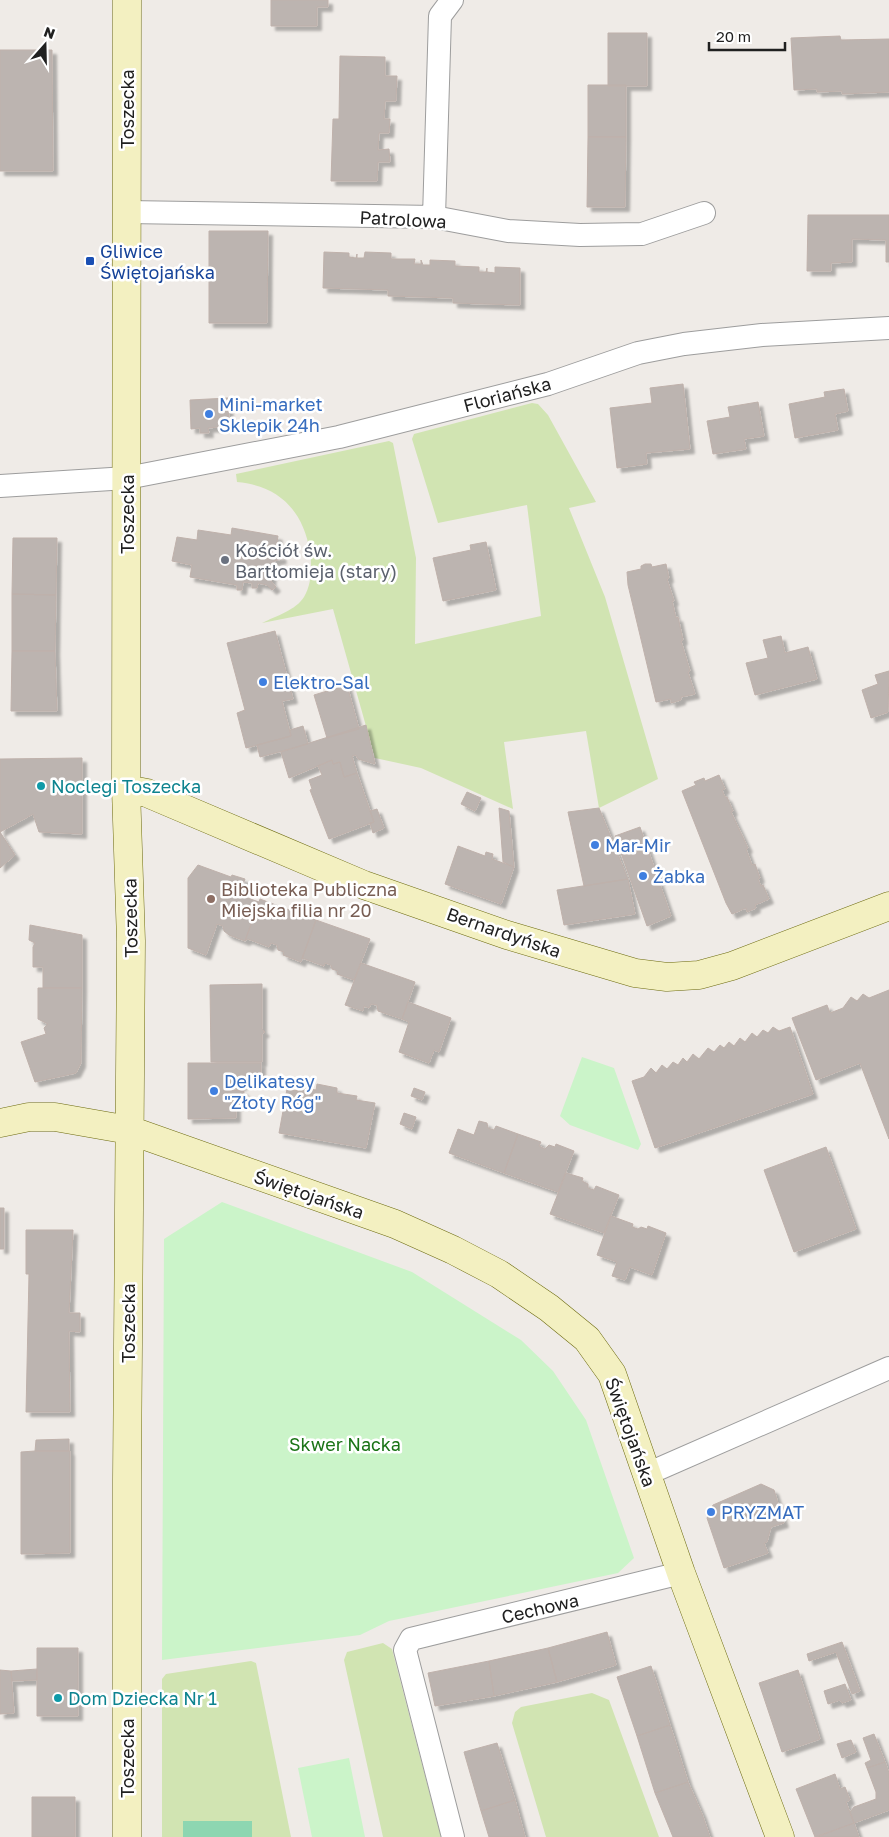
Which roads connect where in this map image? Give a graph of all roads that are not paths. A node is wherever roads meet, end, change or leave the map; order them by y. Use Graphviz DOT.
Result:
graph roads {
  1 [pos="127,0"];
  2 [pos="452,0"];
  3 [pos="127,212"];
  4 [pos="704,213"];
  5 [pos="434,217"];
  6 [pos="889,328"];
  7 [pos="127,478"];
  8 [pos="0,486"];
  9 [pos="126,789"];
  10 [pos="889,906"];
  11 [pos="0,1123"];
  12 [pos="129,1130"];
  13 [pos="889,1368"];
  14 [pos="647,1474"];
  15 [pos="681,1573"];
  16 [pos="126,1837"];
  17 [pos="453,1837"];
  18 [pos="780,1837"];
  1 -- 3 [label="street, Toszecka"];
  2 -- 5 [label="street"];
  3 -- 5 [label="street, Patrolowa"];
  3 -- 7 [label="street, Toszecka"];
  4 -- 5 [label="street, Patrolowa"];
  6 -- 7 [label="street, Floriańska"];
  7 -- 8 [label="street, Floriańska"];
  7 -- 9 [label="street, Toszecka"];
  9 -- 10 [label="street, Bernardyńska"];
  9 -- 12 [label="street, Toszecka"];
  11 -- 12 [label="street, Świętojańska"];
  12 -- 14 [label="street, Świętojańska"];
  12 -- 16 [label="street, Toszecka"];
  13 -- 14 [label="street"];
  14 -- 15 [label="street, Świętojańska"];
  15 -- 17 [label="street, Cechowa"];
  15 -- 18 [label="street, Świętojańska"];
}
